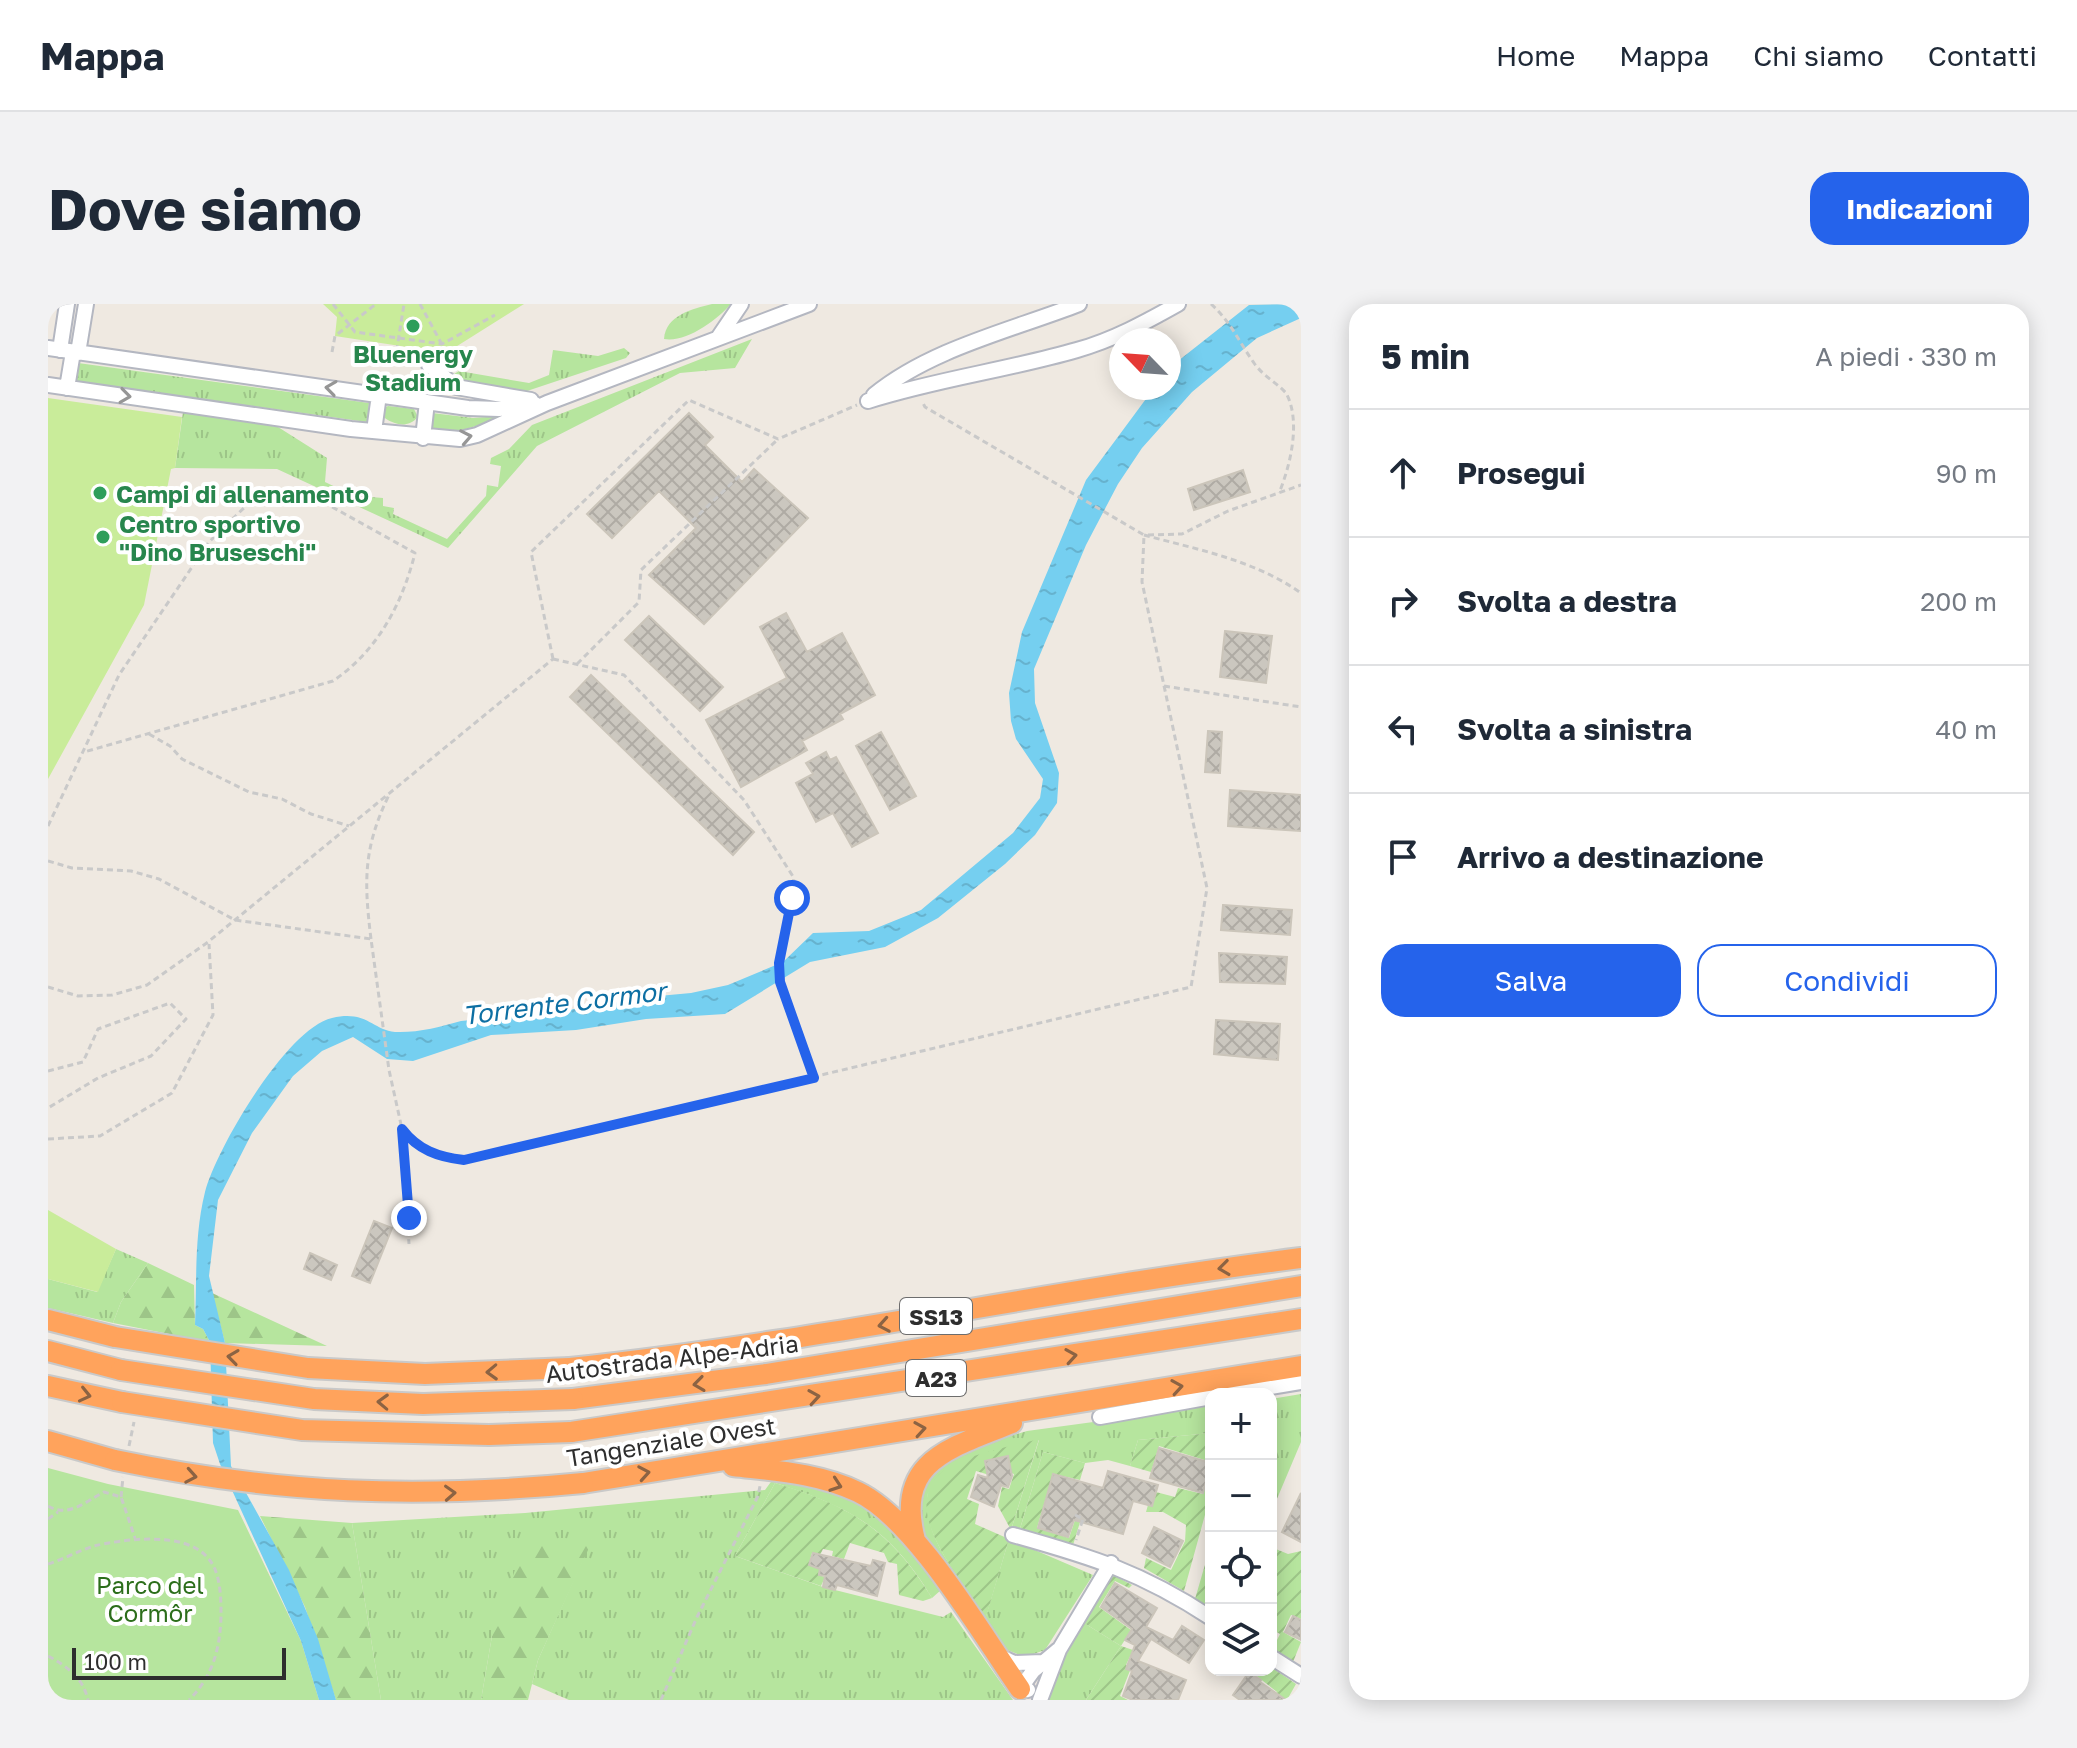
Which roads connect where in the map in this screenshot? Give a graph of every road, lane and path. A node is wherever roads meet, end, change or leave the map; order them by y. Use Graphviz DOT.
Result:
graph roads {
  1 [pos="86,304"];
  2 [pos="333,304"];
  3 [pos="376,304"];
  4 [pos="404,304"];
  5 [pos="420,304"];
  6 [pos="741,304"];
  7 [pos="1079,304"];
  8 [pos="1178,304"];
  9 [pos="1211,304"];
  10 [pos="804,305"];
  11 [pos="66,310"];
  12 [pos="495,315"];
  13 [pos="348,324"];
  14 [pos="399,338"];
  15 [pos="718,338"];
  16 [pos="442,344"];
  17 [pos="65,351"];
  18 [pos="332,352"];
  19 [pos="395,361"];
  20 [pos="452,363"];
  21 [pos="429,365"];
  22 [pos="48,385"];
  23 [pos="915,386"];
  24 [pos="67,388"];
  25 [pos="379,395"];
  26 [pos="868,401"];
  27 [pos="427,402"];
  28 [pos="547,403"];
  29 [pos="374,431"];
  30 [pos="423,438"];
  31 [pos="778,439"];
  32 [pos="1301,485"];
  33 [pos="1279,493"];
  34 [pos="1144,535"];
  35 [pos="1301,593"];
  36 [pos="553,659"];
  37 [pos="577,664"];
  38 [pos="1164,686"];
  39 [pos="1301,707"];
  40 [pos="149,734"];
  41 [pos="84,752"];
  42 [pos="390,793"];
  43 [pos="48,826"];
  44 [pos="349,826"];
  45 [pos="48,861"];
  46 [pos="235,920"];
  47 [pos="371,939"];
  48 [pos="208,942"];
  49 [pos="48,987"];
  50 [pos="48,1071"];
  51 [pos="814,1078"];
  52 [pos="48,1108"];
  53 [pos="402,1129"];
  54 [pos="48,1139"];
  55 [pos="409,1244"];
  56 [pos="1301,1258"];
  57 [pos="1301,1286"];
  58 [pos="1301,1319"];
  59 [pos="48,1320"];
  60 [pos="48,1351"];
  61 [pos="1301,1366"];
  62 [pos="1301,1382"];
  63 [pos="48,1386"];
  64 [pos="1266,1388"];
  65 [pos="1205,1398"];
  66 [pos="1045,1410"];
  67 [pos="1100,1417"];
  68 [pos="48,1441"];
  69 [pos="705,1462"];
  70 [pos="762,1468"];
  71 [pos="48,1506"];
  72 [pos="58,1512"];
  73 [pos="1075,1515"];
  74 [pos="48,1519"];
  75 [pos="1013,1535"];
  76 [pos="135,1538"];
  77 [pos="915,1540"];
  78 [pos="1073,1552"];
  79 [pos="1111,1563"];
  80 [pos="48,1564"];
  81 [pos="1205,1614"];
  82 [pos="1059,1650"];
  83 [pos="996,1655"];
  84 [pos="48,1656"];
  85 [pos="1042,1661"];
  86 [pos="1277,1661"];
  87 [pos="1301,1676"];
  88 [pos="1020,1689"];
  89 [pos="1042,1693"];
  90 [pos="88,1700"];
  91 [pos="189,1700"];
  92 [pos="661,1700"];
  1 -- 17 [label="street"];
  2 -- 13 [label="path"];
  3 -- 13 [label="path"];
  4 -- 14 [label="path"];
  5 -- 16 [label="path"];
  6 -- 15 [label="street"];
  7 -- 26 [label="street"];
  8 -- 23 [label="street"];
  9 -- 33 [label="path"];
  10 -- 15 [label="street"];
  11 -- 17 [label="street"];
  12 -- 16 [label="path"];
  13 -- 14 [label="path"];
  13 -- 18 [label="path"];
  14 -- 16 [label="path"];
  14 -- 19 [label="path"];
  15 -- 28 [label="street"];
  16 -- 20 [label="path"];
  17 -- 24 [label="street"];
  25 -- 17 [label="street, one-way"];
  21 -- 28 [label="street"];
  22 -- 24 [label="street"];
  23 -- 26 [label="street"];
  23 -- 34 [label="path"];
  24 -- 29 [label="street, one-way"];
  25 -- 27 [label="street"];
  25 -- 29 [label="street"];
  26 -- 31 [label="path"];
  27 -- 28 [label="street"];
  27 -- 30 [label="street"];
  30 -- 28 [label="street, one-way"];
  29 -- 30 [label="street"];
  31 -- 36 [label="path"];
  31 -- 37 [label="path"];
  32 -- 33 [label="path"];
  33 -- 34 [label="path"];
  34 -- 35 [label="path"];
  34 -- 38 [label="path"];
  36 -- 37 [label="path"];
  36 -- 42 [label="path"];
  37 -- 51 [label="path"];
  38 -- 39 [label="path"];
  38 -- 51 [label="path"];
  40 -- 41 [label="path"];
  40 -- 41 [label="path"];
  40 -- 44 [label="path"];
  41 -- 43 [label="path"];
  42 -- 44 [label="path"];
  42 -- 47 [label="path"];
  44 -- 46 [label="path"];
  45 -- 46 [label="path"];
  46 -- 47 [label="path"];
  46 -- 48 [label="path"];
  47 -- 53 [label="path"];
  48 -- 49 [label="path"];
  48 -- 54 [label="path"];
  50 -- 52 [label="path"];
  51 -- 53 [label="path"];
  53 -- 55 [label="path"];
  56 -- 59 [label="highway, SS13, one-way, bridge"];
  57 -- 60 [label="highway, Autostrada Alpe-Adria / A23, one-way, bridge"];
  63 -- 58 [label="highway, A23, one-way, bridge"];
  66 -- 61 [label="highway, Tangenziale Ovest, one-way"];
  62 -- 64 [label="street"];
  65 -- 67 [label="street"];
  69 -- 66 [label="highway, Tangenziale Ovest, one-way"];
  66 -- 77 [label="highway"];
  68 -- 69 [label="highway, Tangenziale Ovest, one-way, bridge"];
  69 -- 70 [label="highway"];
  70 -- 77 [label="highway, one-way"];
  70 -- 92 [label="path"];
  71 -- 72 [label="path"];
  72 -- 74 [label="path"];
  72 -- 76 [label="path"];
  73 -- 78 [label="path"];
  75 -- 78 [label="street"];
  76 -- 80 [label="path"];
  76 -- 91 [label="path"];
  77 -- 83 [label="highway"];
  78 -- 79 [label="street"];
  79 -- 81 [label="street"];
  79 -- 82 [label="street"];
  82 -- 85 [label="street"];
  82 -- 89 [label="street"];
  83 -- 85 [label="street"];
  83 -- 88 [label="highway"];
  84 -- 90 [label="path"];
  85 -- 88 [label="street"];
  86 -- 87 [label="street"];
  88 -- 89 [label="street"];
}
